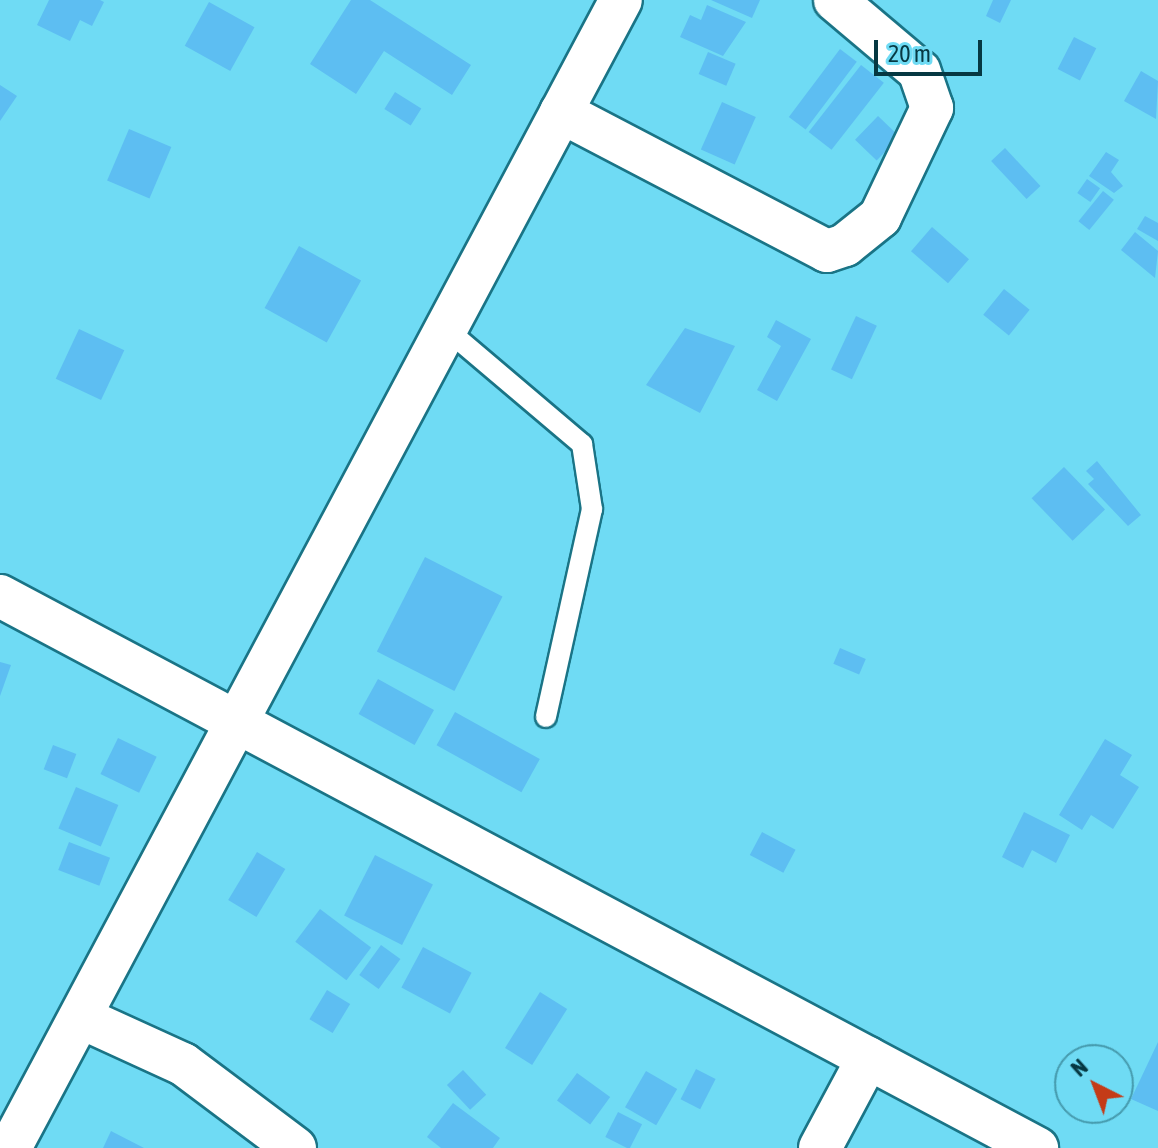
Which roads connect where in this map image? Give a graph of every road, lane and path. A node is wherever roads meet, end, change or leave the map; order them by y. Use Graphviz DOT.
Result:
graph roads {
  1 [pos="621,0"];
  2 [pos="835,0"];
  3 [pos="561,112"];
  4 [pos="445,328"];
  5 [pos="0,596"];
  6 [pos="546,717"];
  7 [pos="233,720"];
  8 [pos="82,1018"];
  9 [pos="868,1058"];
  10 [pos="10,1148"];
  11 [pos="295,1148"];
  12 [pos="820,1148"];
  13 [pos="1037,1148"];
  1 -- 3 [label="street"];
  2 -- 3 [label="street"];
  3 -- 4 [label="street"];
  4 -- 6 [label="lane"];
  4 -- 7 [label="street"];
  5 -- 7 [label="street"];
  7 -- 8 [label="street"];
  7 -- 9 [label="street"];
  8 -- 10 [label="street"];
  8 -- 11 [label="street"];
  9 -- 12 [label="street"];
  9 -- 13 [label="street"];
}
